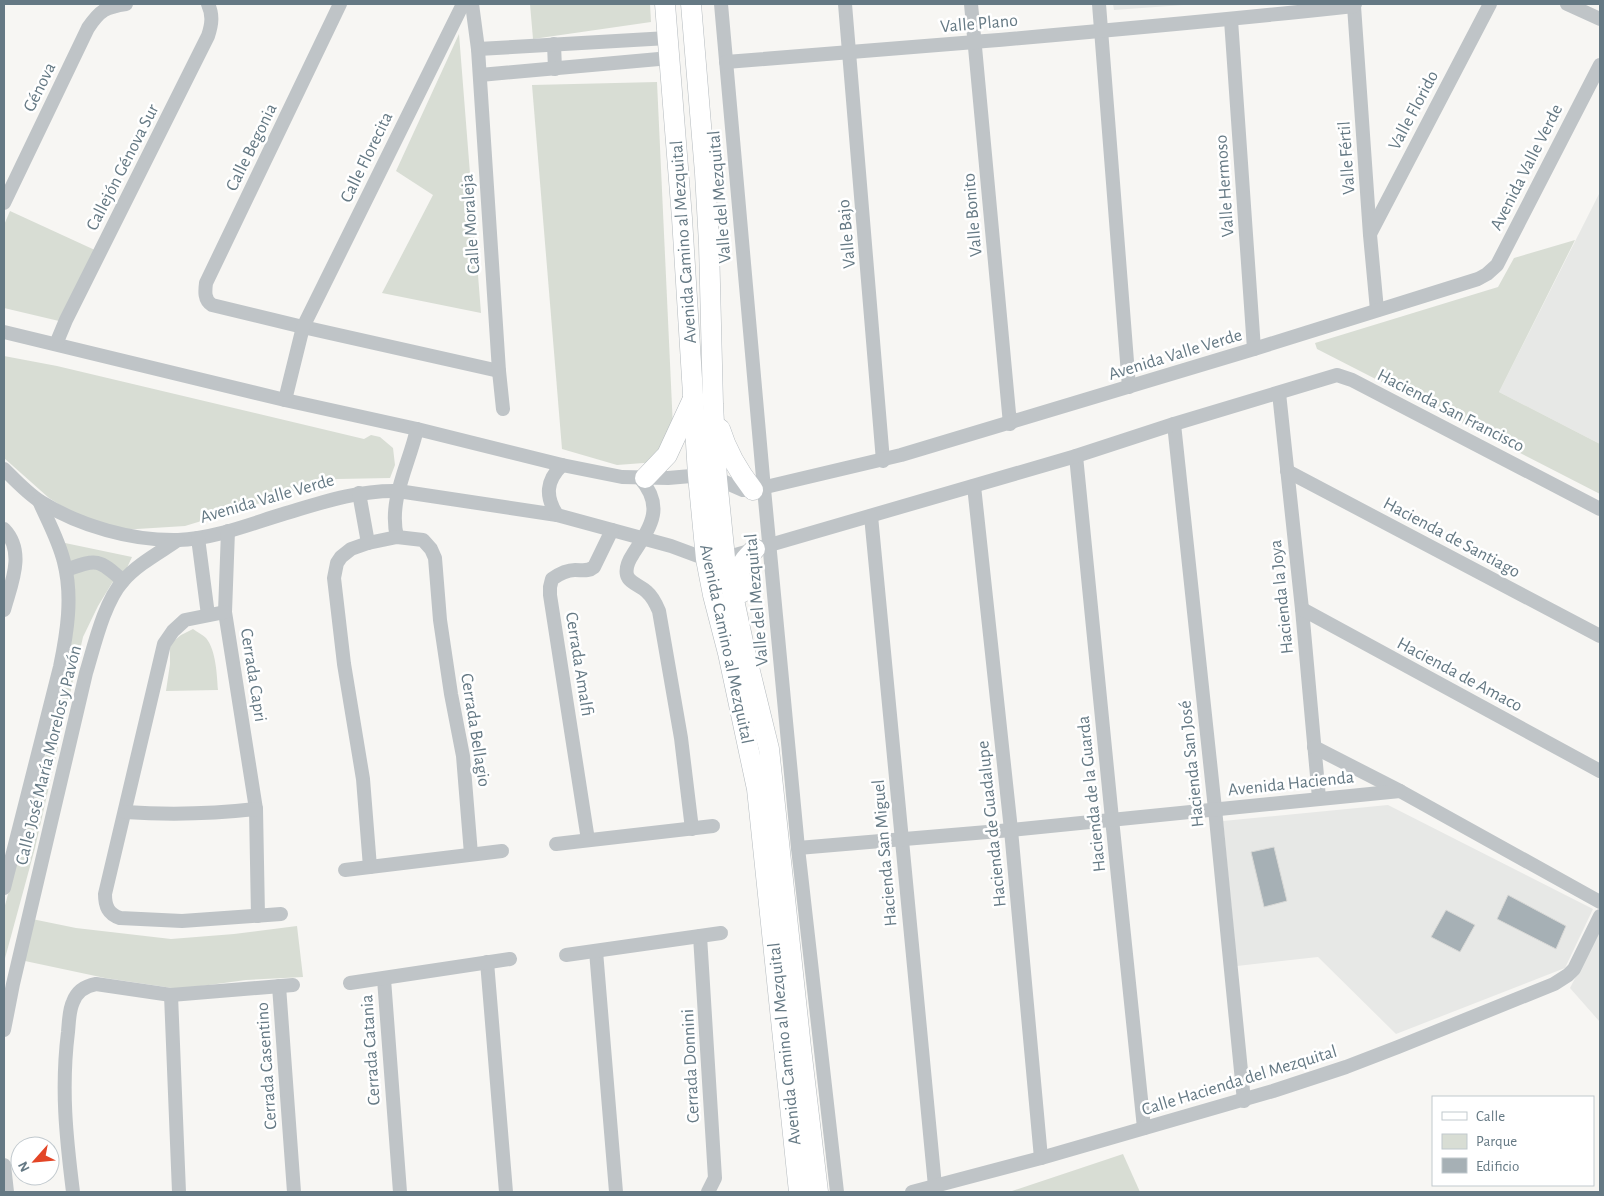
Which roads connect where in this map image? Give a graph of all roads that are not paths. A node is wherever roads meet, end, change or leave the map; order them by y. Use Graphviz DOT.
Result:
graph roads {
  1 [pos="126,4"];
  2 [pos="208,4"];
  3 [pos="340,4"];
  4 [pos="463,4"];
  5 [pos="472,4"];
  6 [pos="665,4"];
  7 [pos="721,4"];
  8 [pos="845,4"];
  9 [pos="972,4"];
  10 [pos="1099,4"];
  11 [pos="1490,4"];
  12 [pos="1567,4"];
  13 [pos="1355,5"];
  14 [pos="692,13"];
  15 [pos="1600,19"];
  16 [pos="1231,20"];
  17 [pos="1102,32"];
  18 [pos="668,38"];
  19 [pos="975,42"];
  20 [pos="554,44"];
  21 [pos="687,47"];
  22 [pos="478,50"];
  23 [pos="850,53"];
  24 [pos="670,58"];
  25 [pos="726,62"];
  26 [pos="1600,65"];
  27 [pos="695,68"];
  28 [pos="555,69"];
  29 [pos="480,74"];
  30 [pos="4,203"];
  31 [pos="1370,235"];
  32 [pos="1377,310"];
  33 [pos="303,327"];
  34 [pos="4,332"];
  35 [pos="56,344"];
  36 [pos="1254,350"];
  37 [pos="499,371"];
  38 [pos="1129,388"];
  39 [pos="1279,393"];
  40 [pos="693,399"];
  41 [pos="285,400"];
  42 [pos="713,404"];
  43 [pos="503,410"];
  44 [pos="1010,424"];
  45 [pos="1174,424"];
  46 [pos="417,429"];
  47 [pos="1076,456"];
  48 [pos="883,461"];
  49 [pos="562,465"];
  50 [pos="1287,471"];
  51 [pos="6,476"];
  52 [pos="708,477"];
  53 [pos="643,478"];
  54 [pos="974,486"];
  55 [pos="759,490"];
  56 [pos="398,491"];
  57 [pos="359,493"];
  58 [pos="39,501"];
  59 [pos="1600,509"];
  60 [pos="557,515"];
  61 [pos="871,516"];
  62 [pos="4,529"];
  63 [pos="612,530"];
  64 [pos="228,531"];
  65 [pos="397,537"];
  66 [pos="198,538"];
  67 [pos="643,539"];
  68 [pos="178,540"];
  69 [pos="368,543"];
  70 [pos="762,546"];
  71 [pos="716,558"];
  72 [pos="66,570"];
  73 [pos="123,581"];
  74 [pos="1302,609"];
  75 [pos="4,610"];
  76 [pos="225,612"];
  77 [pos="208,615"];
  78 [pos="1600,636"];
  79 [pos="1314,747"];
  80 [pos="769,749"];
  81 [pos="1600,771"];
  82 [pos="1400,791"];
  83 [pos="1318,798"];
  84 [pos="256,809"];
  85 [pos="1215,809"];
  86 [pos="125,812"];
  87 [pos="1112,819"];
  88 [pos="713,826"];
  89 [pos="692,829"];
  90 [pos="1011,830"];
  91 [pos="588,840"];
  92 [pos="902,840"];
  93 [pos="556,844"];
  94 [pos="798,848"];
  95 [pos="502,851"];
  96 [pos="471,854"];
  97 [pos="370,867"];
  98 [pos="345,870"];
  99 [pos="4,888"];
  100 [pos="1600,902"];
  101 [pos="281,914"];
  102 [pos="258,916"];
  103 [pos="1600,916"];
  104 [pos="721,933"];
  105 [pos="700,936"];
  106 [pos="596,951"];
  107 [pos="566,955"];
  108 [pos="510,959"];
  109 [pos="487,962"];
  110 [pos="384,978"];
  111 [pos="350,983"];
  112 [pos="171,995"];
  113 [pos="4,1030"];
  114 [pos="1244,1101"];
  115 [pos="1144,1128"];
  116 [pos="1041,1158"];
  117 [pos="4,1165"];
  118 [pos="934,1186"];
  119 [pos="7,1192"];
  120 [pos="73,1192"];
  121 [pos="179,1192"];
  122 [pos="294,1192"];
  123 [pos="400,1192"];
  124 [pos="506,1192"];
  125 [pos="616,1192"];
  126 [pos="708,1192"];
  127 [pos="799,1192"];
  128 [pos="818,1192"];
  129 [pos="838,1192"];
  130 [pos="912,1192"];
  1 -- 30 [label="street, Génova"];
  2 -- 35 [label="street, Callejón Génova Sur"];
  3 -- 33 [label="street, Calle Begonia"];
  4 -- 33 [label="street, Calle Florecita"];
  5 -- 22 [label="street, Calle Moraleja"];
  6 -- 18 [label="main road, Avenida Camino al Mezquital"];
  7 -- 25 [label="street, Valle del Mezquital"];
  8 -- 23 [label="street, Valle Bajo"];
  9 -- 19 [label="street, Valle Bonito"];
  10 -- 17 [label="street"];
  11 -- 31 [label="street, Valle Florido"];
  12 -- 15 [label="street"];
  13 -- 16 [label="street, Valle Plano"];
  13 -- 31 [label="street, Valle Fértil"];
  14 -- 21 [label="main road"];
  14 -- 27 [label="main road, Avenida Camino al Mezquital"];
  16 -- 17 [label="street, Valle Plano"];
  16 -- 36 [label="street, Valle Hermoso"];
  17 -- 19 [label="street, Valle Plano"];
  17 -- 38 [label="street"];
  18 -- 20 [label="street"];
  18 -- 21 [label="main road"];
  18 -- 24 [label="main road, Avenida Camino al Mezquital"];
  19 -- 23 [label="street, Valle Plano"];
  19 -- 44 [label="street, Valle Bonito"];
  20 -- 22 [label="street"];
  20 -- 28 [label="street"];
  21 -- 24 [label="main road"];
  21 -- 27 [label="main road"];
  22 -- 29 [label="street, Calle Moraleja"];
  23 -- 25 [label="street, Valle Plano"];
  23 -- 48 [label="street, Valle Bajo"];
  24 -- 28 [label="street"];
  24 -- 40 [label="main road, Avenida Camino al Mezquital"];
  25 -- 55 [label="street, Valle del Mezquital"];
  26 -- 32 [label="street, Avenida Valle Verde"];
  27 -- 42 [label="main road, Avenida Camino al Mezquital"];
  28 -- 29 [label="street"];
  29 -- 37 [label="street, Calle Moraleja"];
  31 -- 32 [label="street, Valle Fértil"];
  32 -- 36 [label="street, Avenida Valle Verde"];
  33 -- 37 [label="street"];
  33 -- 41 [label="street, Calle Florecita"];
  34 -- 35 [label="street, Avenida Valle Verde"];
  35 -- 41 [label="street, Avenida Valle Verde"];
  36 -- 38 [label="street, Avenida Valle Verde"];
  37 -- 43 [label="street, Calle Moraleja"];
  38 -- 44 [label="street, Avenida Valle Verde"];
  39 -- 45 [label="street"];
  39 -- 50 [label="street, Hacienda la Joya"];
  39 -- 59 [label="street, Hacienda San Francisco"];
  40 -- 52 [label="main road, Avenida Camino al Mezquital"];
  40 -- 53 [label="main road"];
  41 -- 46 [label="street, Avenida Valle Verde"];
  42 -- 52 [label="main road, Avenida Camino al Mezquital"];
  42 -- 55 [label="main road"];
  44 -- 48 [label="street, Avenida Valle Verde"];
  45 -- 47 [label="street"];
  45 -- 85 [label="street, Hacienda San José"];
  46 -- 49 [label="street, Avenida Valle Verde"];
  46 -- 56 [label="street"];
  47 -- 54 [label="street"];
  47 -- 87 [label="street, Hacienda de la Guarda"];
  48 -- 55 [label="street, Avenida Valle Verde"];
  49 -- 53 [label="street, Avenida Valle Verde"];
  49 -- 60 [label="street"];
  50 -- 74 [label="street, Hacienda la Joya"];
  50 -- 78 [label="street, Hacienda de Santiago"];
  51 -- 58 [label="street, Avenida Valle Verde"];
  52 -- 53 [label="street, Avenida Valle Verde"];
  52 -- 55 [label="street, Avenida Valle Verde"];
  52 -- 71 [label="main road, Avenida Camino al Mezquital"];
  53 -- 67 [label="street"];
  54 -- 61 [label="street"];
  54 -- 90 [label="street, Hacienda de Guadalupe"];
  55 -- 70 [label="street, Valle del Mezquital"];
  56 -- 57 [label="street, Avenida Valle Verde"];
  56 -- 60 [label="street, Avenida Valle Verde"];
  56 -- 65 [label="street"];
  57 -- 64 [label="street, Avenida Valle Verde"];
  57 -- 69 [label="street"];
  58 -- 68 [label="street, Avenida Valle Verde"];
  58 -- 72 [label="street, Calle José María Morelos y Pavón"];
  60 -- 63 [label="street, Avenida Valle Verde"];
  61 -- 70 [label="street"];
  61 -- 92 [label="street, Hacienda San Miguel"];
  62 -- 75 [label="street"];
  63 -- 67 [label="street, Avenida Valle Verde"];
  63 -- 91 [label="street, Cerrada Amalfi"];
  64 -- 66 [label="street, Avenida Valle Verde"];
  64 -- 76 [label="street"];
  65 -- 69 [label="street, Cerrada Bellagio"];
  65 -- 96 [label="street, Cerrada Bellagio"];
  66 -- 68 [label="street, Avenida Valle Verde"];
  66 -- 77 [label="street"];
  67 -- 71 [label="street, Avenida Valle Verde"];
  67 -- 89 [label="street"];
  68 -- 73 [label="street, Calle José María Morelos y Pavón"];
  69 -- 97 [label="street, Cerrada Bellagio"];
  70 -- 71 [label="street"];
  70 -- 80 [label="main road"];
  70 -- 94 [label="street, Valle del Mezquital"];
  71 -- 80 [label="main road, Avenida Camino al Mezquital"];
  71 -- 127 [label="main road, Avenida Camino al Mezquital"];
  72 -- 73 [label="street"];
  72 -- 99 [label="street, Calle José María Morelos y Pavón"];
  73 -- 113 [label="street, Calle José María Morelos y Pavón"];
  74 -- 79 [label="street, Hacienda la Joya"];
  74 -- 81 [label="street, Hacienda de Amaco"];
  76 -- 77 [label="street, Cerrada Capri"];
  76 -- 84 [label="street, Cerrada Capri"];
  77 -- 86 [label="street, Cerrada Capri"];
  79 -- 82 [label="street, Avenida Hacienda"];
  79 -- 83 [label="street, Hacienda la Joya"];
  80 -- 128 [label="main road, Avenida Camino al Mezquital"];
  82 -- 83 [label="street, Avenida Hacienda"];
  82 -- 100 [label="street, Avenida Hacienda"];
  83 -- 85 [label="street, Avenida Hacienda"];
  84 -- 86 [label="street"];
  84 -- 102 [label="street, Cerrada Capri"];
  85 -- 87 [label="street, Avenida Hacienda"];
  85 -- 114 [label="street, Hacienda San José"];
  86 -- 102 [label="street, Cerrada Capri"];
  87 -- 90 [label="street, Avenida Hacienda"];
  87 -- 115 [label="street, Hacienda de la Guarda"];
  88 -- 89 [label="street"];
  89 -- 91 [label="street"];
  90 -- 92 [label="street, Avenida Hacienda"];
  90 -- 116 [label="street, Hacienda de Guadalupe"];
  91 -- 93 [label="street"];
  92 -- 94 [label="street, Avenida Hacienda"];
  92 -- 118 [label="street, Hacienda San Miguel"];
  94 -- 129 [label="street, Valle del Mezquital"];
  95 -- 96 [label="street"];
  96 -- 97 [label="street"];
  97 -- 98 [label="street"];
  101 -- 102 [label="street"];
  103 -- 114 [label="street, Calle Hacienda del Mezquital"];
  104 -- 105 [label="street"];
  105 -- 106 [label="street"];
  105 -- 126 [label="street, Cerrada Donnini"];
  106 -- 107 [label="street"];
  106 -- 125 [label="street"];
  108 -- 109 [label="street, Cerrada Catania"];
  109 -- 110 [label="street, Cerrada Catania"];
  109 -- 124 [label="street"];
  110 -- 111 [label="street"];
  110 -- 123 [label="street, Cerrada Catania"];
  112 -- 120 [label="street, Cerrada Casentino"];
  112 -- 121 [label="street"];
  112 -- 122 [label="street, Cerrada Casentino"];
  114 -- 115 [label="street, Calle Hacienda del Mezquital"];
  115 -- 116 [label="street, Calle Hacienda del Mezquital"];
  116 -- 118 [label="street, Calle Hacienda del Mezquital"];
  117 -- 119 [label="street"];
  118 -- 130 [label="street, Calle Hacienda del Mezquital"];
}
